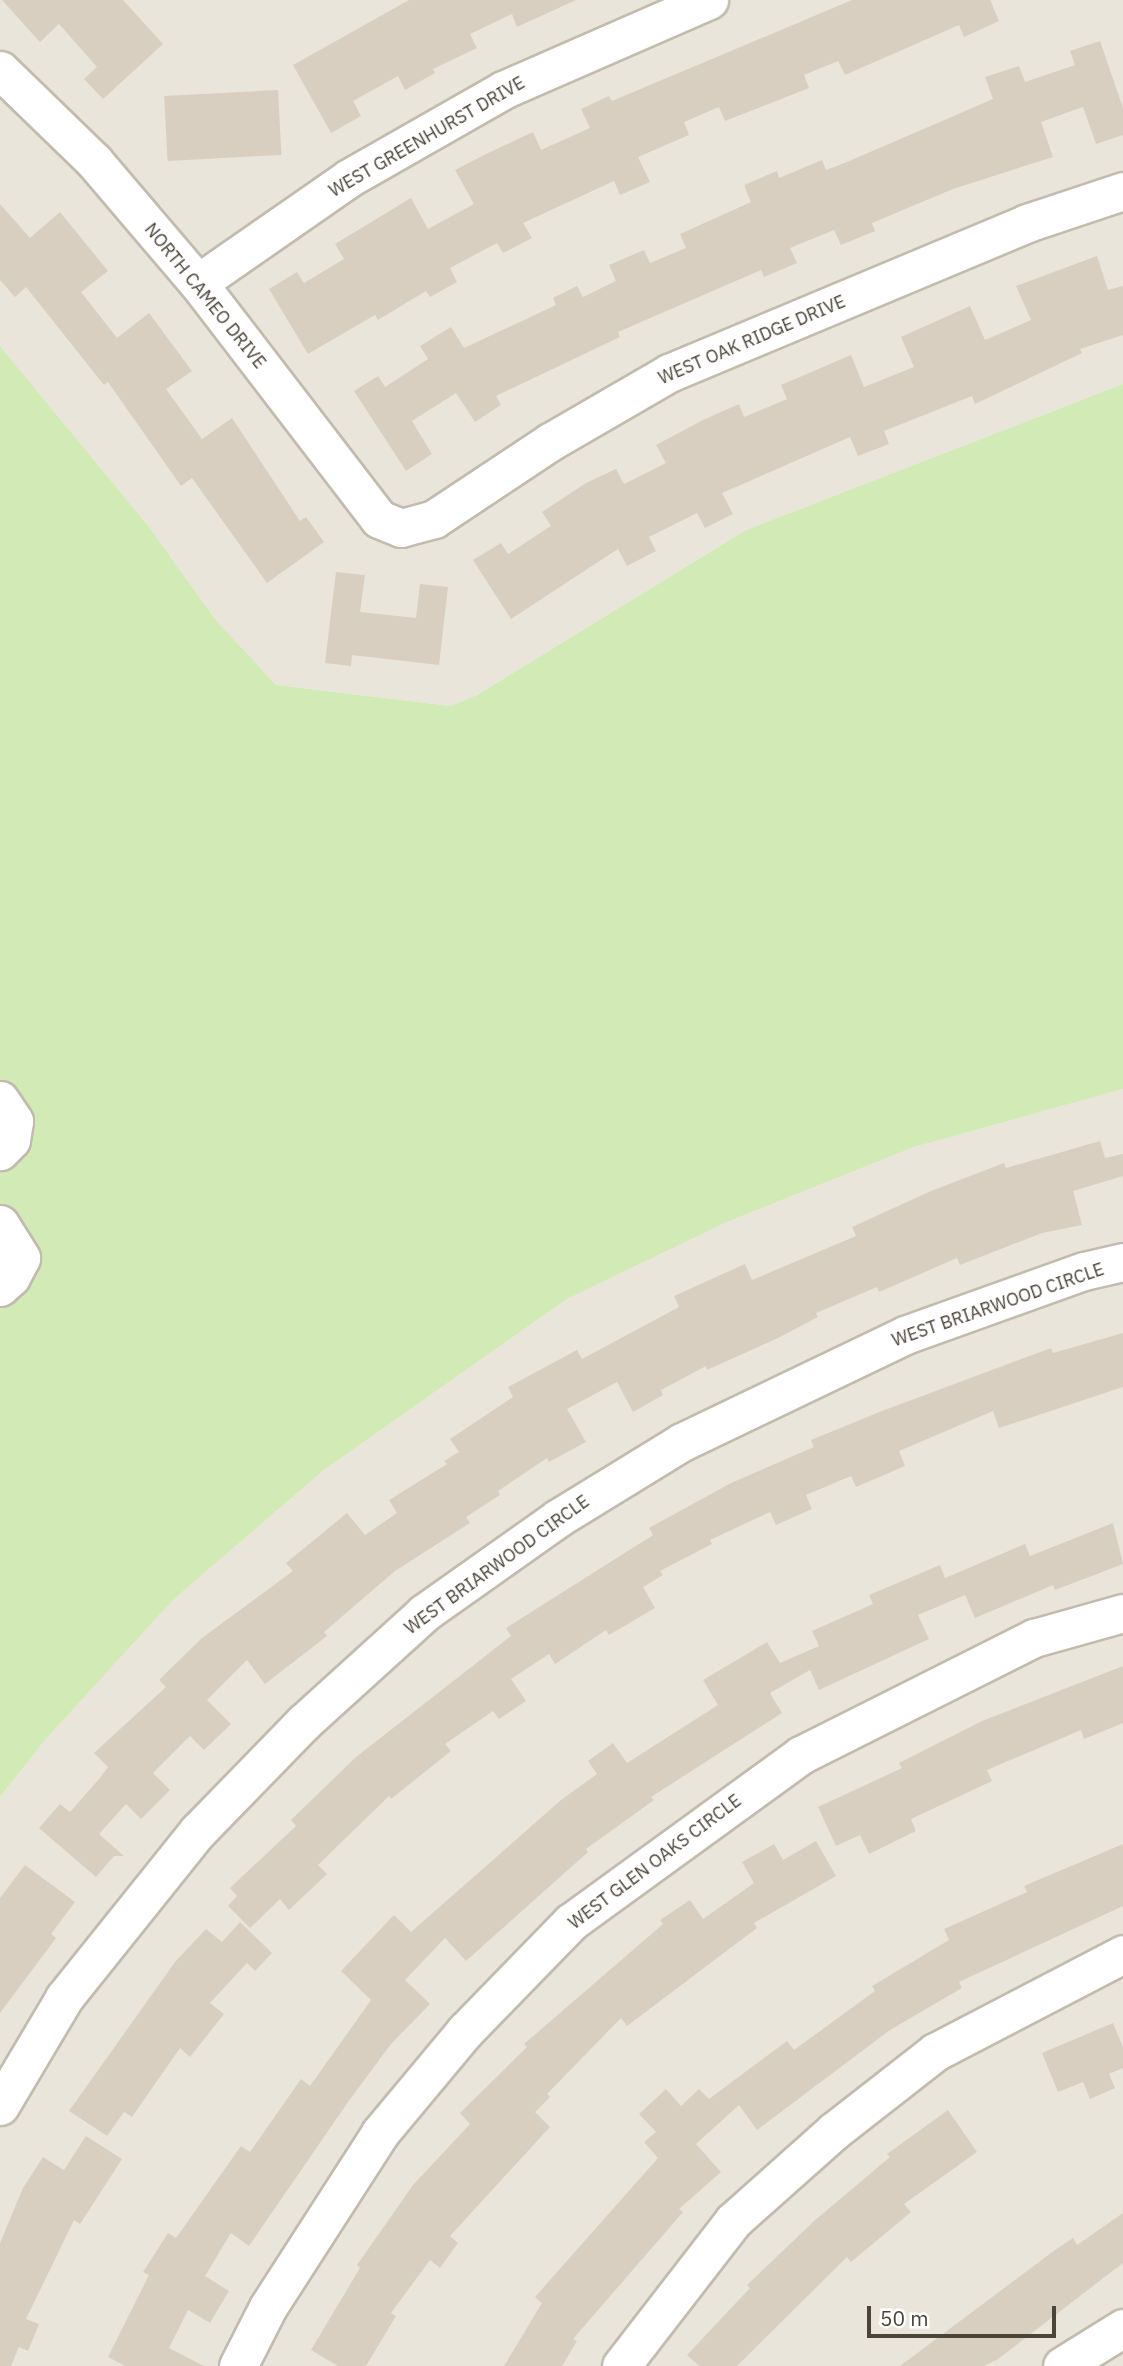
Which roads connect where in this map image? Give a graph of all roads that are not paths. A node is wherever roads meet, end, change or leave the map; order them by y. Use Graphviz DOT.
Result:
graph roads {
  1 [pos="709,0"];
  2 [pos="0,70"];
  3 [pos="1123,191"];
  4 [pos="198,284"];
  5 [pos="401,528"];
  6 [pos="0,1100"];
  7 [pos="0,1151"];
  8 [pos="0,1224"];
  9 [pos="1123,1262"];
  10 [pos="0,1287"];
  11 [pos="1123,1613"];
  12 [pos="1123,1954"];
  13 [pos="0,2106"];
  14 [pos="1123,2328"];
  15 [pos="238,2366"];
  16 [pos="621,2366"];
  17 [pos="1062,2366"];
  1 -- 4 [label="street, WEST GREENHURST DRIVE"];
  2 -- 4 [label="street, NORTH CAMEO DRIVE"];
  3 -- 5 [label="street, WEST OAK RIDGE DRIVE"];
  4 -- 5 [label="street, NORTH CAMEO DRIVE"];
  6 -- 7 [label="street"];
  8 -- 10 [label="street"];
  9 -- 13 [label="street, WEST BRIARWOOD CIRCLE"];
  11 -- 15 [label="street, WEST GLEN OAKS CIRCLE"];
  12 -- 16 [label="street"];
  14 -- 17 [label="street"];
}
